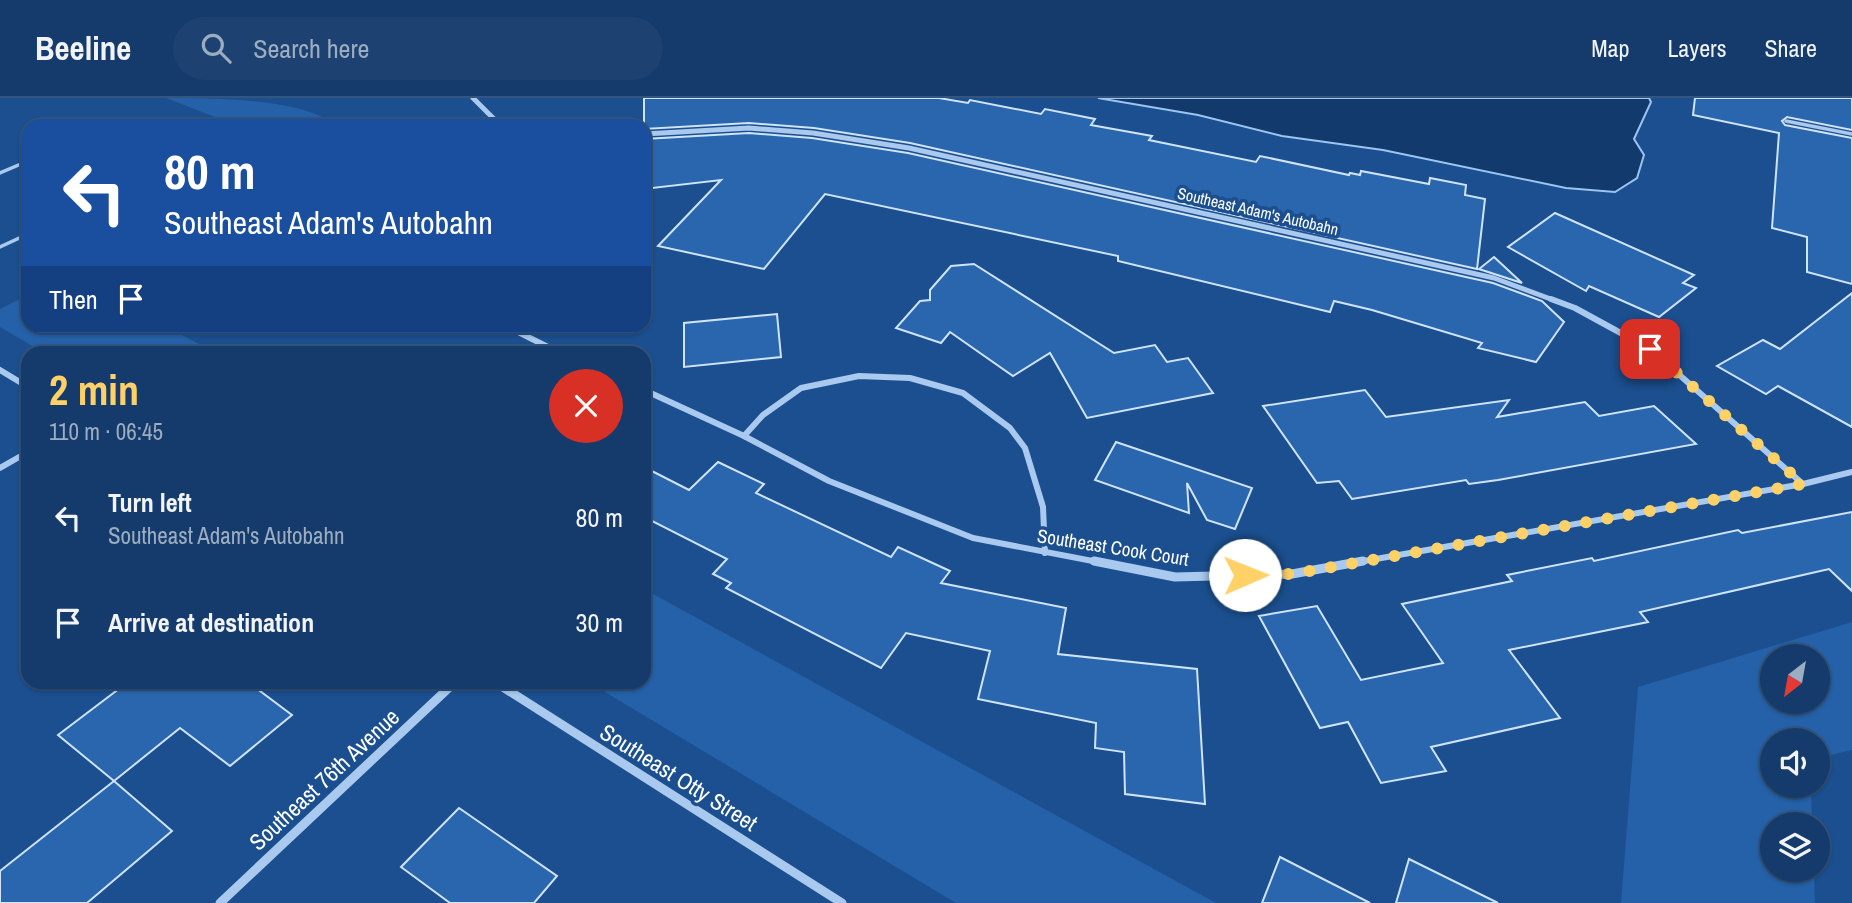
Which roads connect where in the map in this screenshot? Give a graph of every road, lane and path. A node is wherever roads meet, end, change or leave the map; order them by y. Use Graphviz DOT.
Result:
graph roads {
  1 [pos="473,98"];
  2 [pos="494,119"];
  3 [pos="1786,121"];
  4 [pos="651,134"];
  5 [pos="1852,134"];
  6 [pos="21,164"];
  7 [pos="0,173"];
  8 [pos="21,236"];
  9 [pos="0,247"];
  10 [pos="520,333"];
  11 [pos="546,346"];
  12 [pos="0,370"];
  13 [pos="21,383"];
  14 [pos="651,393"];
  15 [pos="744,436"];
  16 [pos="21,456"];
  17 [pos="0,468"];
  18 [pos="1852,472"];
  19 [pos="1803,484"];
  20 [pos="1045,553"];
  21 [pos="447,689"];
  22 [pos="506,689"];
  23 [pos="220,903"];
  24 [pos="842,903"];
  1 -- 2 [label="street"];
  3 -- 5 [label="lane"];
  4 -- 19 [label="street, Southeast Adam's Autobahn"];
  6 -- 7 [label="lane"];
  8 -- 9 [label="lane"];
  10 -- 11 [label="street"];
  12 -- 13 [label="street"];
  14 -- 15 [label="street, Southeast Cook Court"];
  15 -- 20 [label="street, Southeast Cook Court"];
  15 -- 20 [label="street"];
  16 -- 17 [label="street"];
  18 -- 19 [label="street, Southeast Cook Court"];
  19 -- 20 [label="street, Southeast Cook Court"];
  21 -- 23 [label="street, Southeast 76th Avenue"];
  22 -- 24 [label="street, Southeast Otty Street"];
}
